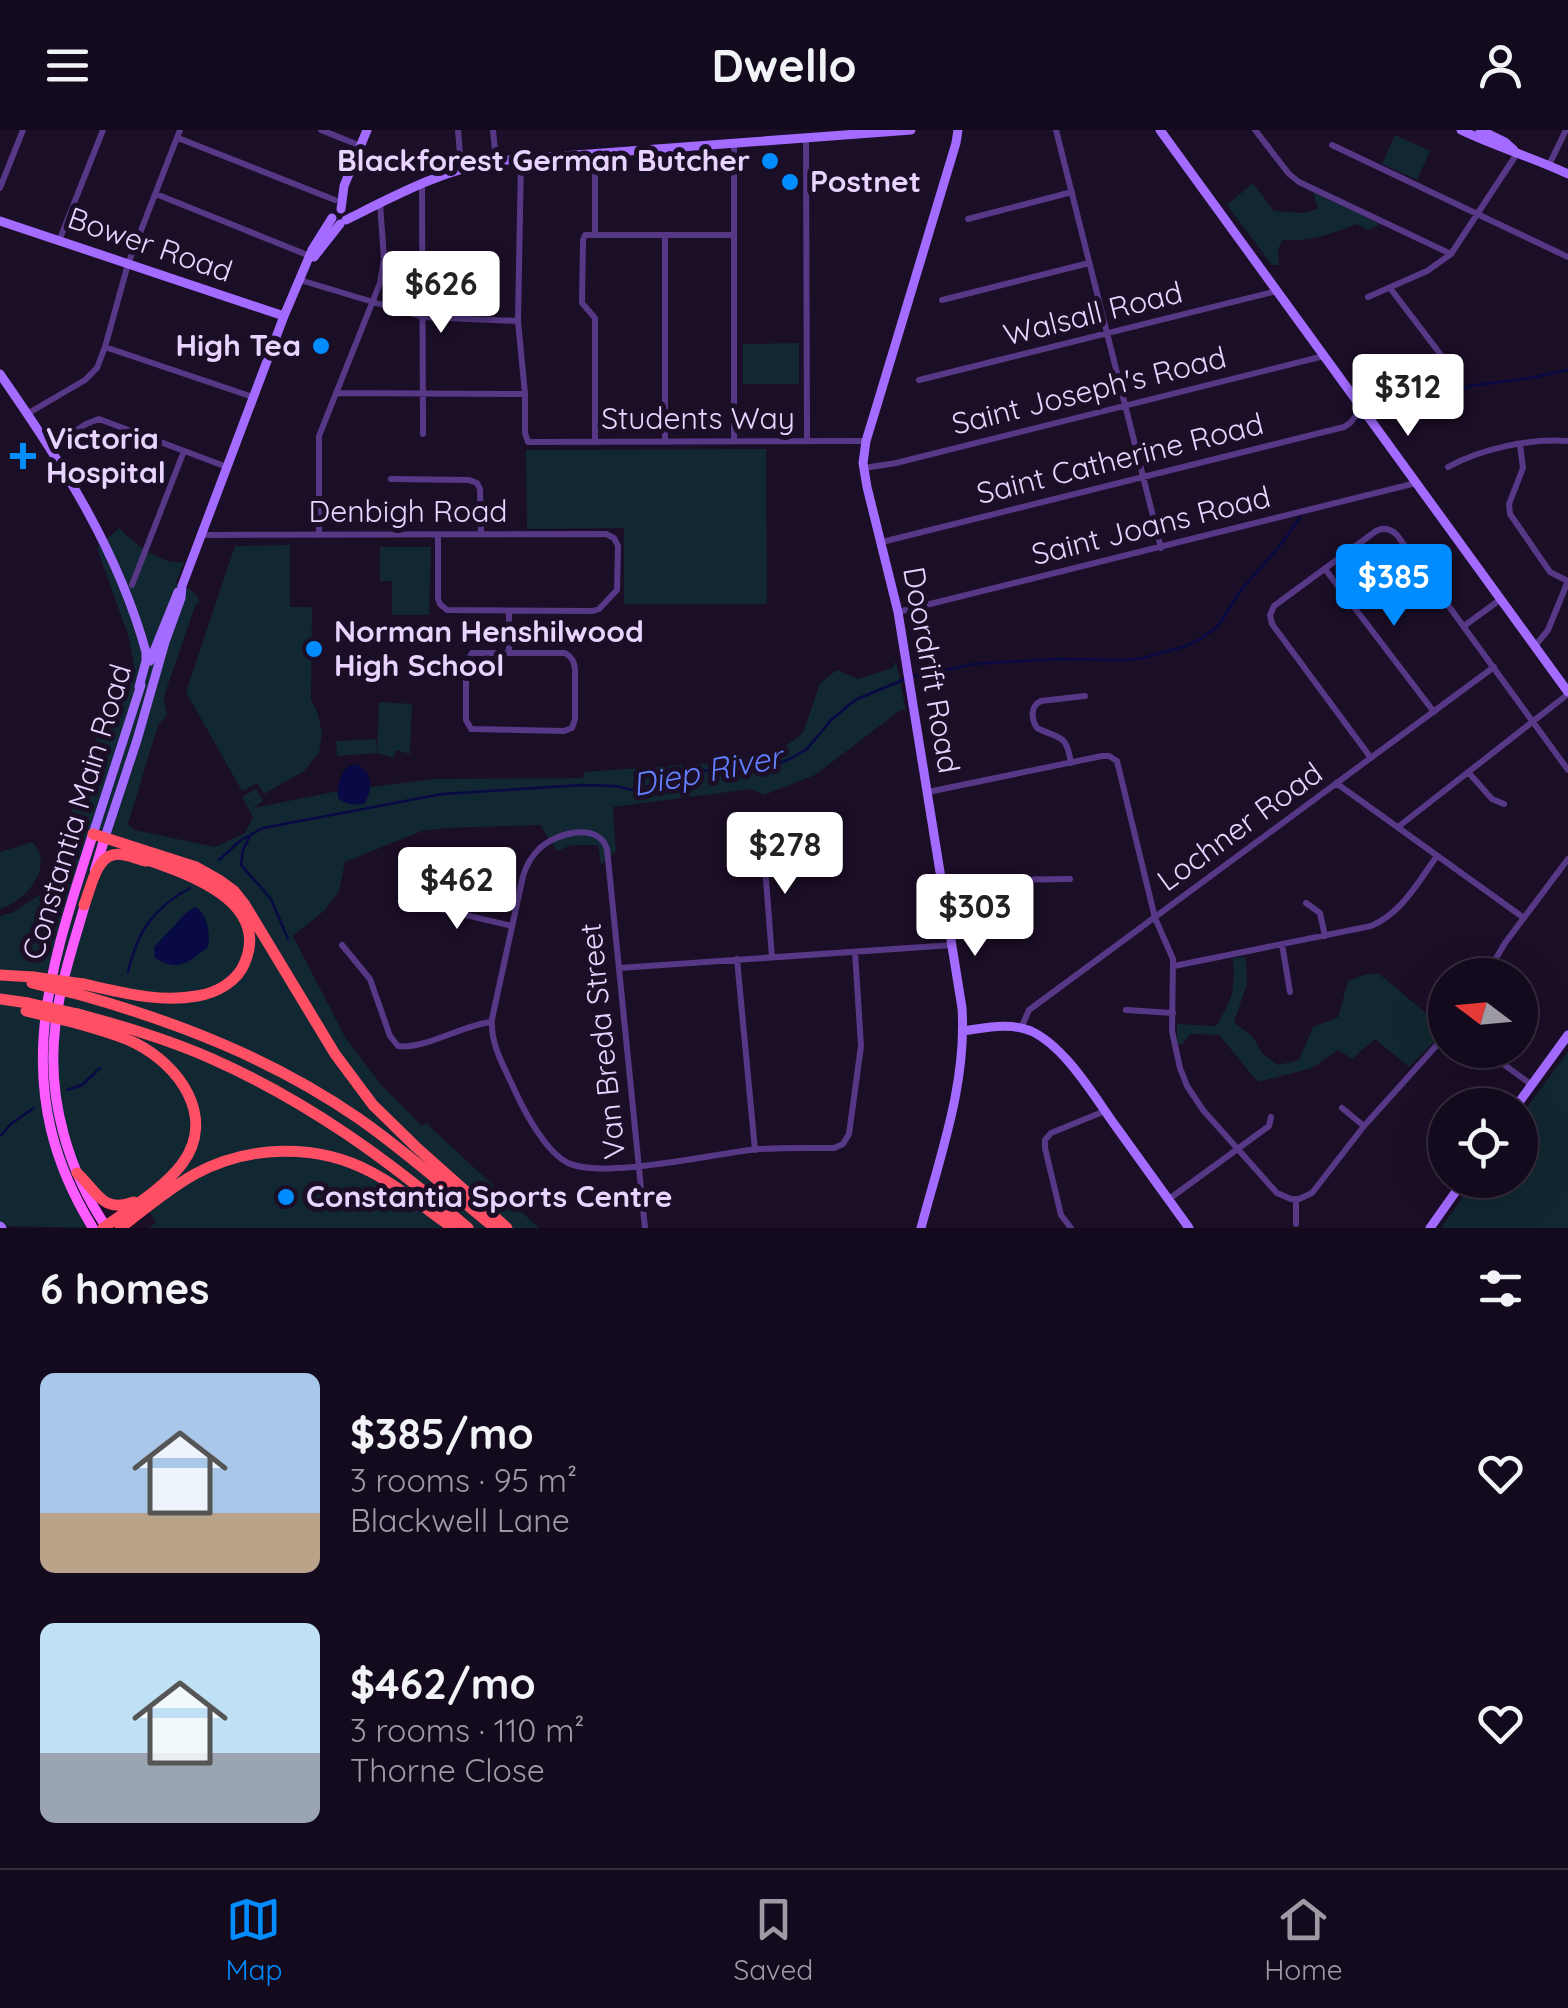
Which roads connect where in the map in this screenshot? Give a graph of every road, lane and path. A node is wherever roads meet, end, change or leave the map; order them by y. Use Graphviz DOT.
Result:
graph roads {
  1 [pos="23,130"];
  2 [pos="103,130"];
  3 [pos="321,130"];
  4 [pos="367,130"];
  5 [pos="458,130"];
  6 [pos="493,130"];
  7 [pos="911,130"];
  8 [pos="958,130"];
  9 [pos="1056,130"];
  10 [pos="1160,130"];
  11 [pos="1254,130"];
  12 [pos="1461,130"];
  13 [pos="1480,130"];
  14 [pos="1566,130"];
  15 [pos="840,133"];
  16 [pos="179,134"];
  17 [pos="806,139"];
  18 [pos="734,144"];
  19 [pos="1332,145"];
  20 [pos="361,146"];
  21 [pos="1516,151"];
  22 [pos="595,154"];
  23 [pos="521,159"];
  24 [pos="496,161"];
  25 [pos="1549,165"];
  26 [pos="461,168"];
  27 [pos="1568,174"];
  28 [pos="422,184"];
  29 [pos="0,188"];
  30 [pos="1072,192"];
  31 [pos="156,194"];
  32 [pos="377,204"];
  33 [pos="339,213"];
  34 [pos="1478,214"];
  35 [pos="968,219"];
  36 [pos="0,220"];
  37 [pos="595,235"];
  38 [pos="665,235"];
  39 [pos="734,235"];
  40 [pos="58,240"];
  41 [pos="1451,254"];
  42 [pos="1568,257"];
  43 [pos="308,261"];
  44 [pos="1089,262"];
  45 [pos="128,264"];
  46 [pos="299,280"];
  47 [pos="1390,288"];
  48 [pos="1277,292"];
  49 [pos="1368,297"];
  50 [pos="942,300"];
  51 [pos="372,302"];
  52 [pos="284,316"];
  53 [pos="423,317"];
  54 [pos="518,321"];
  55 [pos="1108,334"];
  56 [pos="106,348"];
  57 [pos="1324,356"];
  58 [pos="0,374"];
  59 [pos="920,380"];
  60 [pos="1460,380"];
  61 [pos="336,393"];
  62 [pos="423,393"];
  63 [pos="525,394"];
  64 [pos="253,398"];
  65 [pos="1125,405"];
  66 [pos="1366,413"];
  67 [pos="27,414"];
  68 [pos="423,434"];
  69 [pos="734,441"];
  70 [pos="807,441"];
  71 [pos="866,441"];
  72 [pos="1568,441"];
  73 [pos="595,442"];
  74 [pos="665,442"];
  75 [pos="1520,445"];
  76 [pos="49,448"];
  77 [pos="184,451"];
  78 [pos="227,467"];
  79 [pos="1448,467"];
  80 [pos="864,468"];
  81 [pos="1143,476"];
  82 [pos="391,479"];
  83 [pos="1416,483"];
  84 [pos="481,534"];
  85 [pos="202,535"];
  86 [pos="319,535"];
  87 [pos="438,535"];
  88 [pos="882,542"];
  89 [pos="1160,548"];
  90 [pos="1324,569"];
  91 [pos="1568,581"];
  92 [pos="132,585"];
  93 [pos="182,586"];
  94 [pos="1501,598"];
  95 [pos="509,610"];
  96 [pos="898,612"];
  97 [pos="1464,626"];
  98 [pos="142,637"];
  99 [pos="1535,646"];
  100 [pos="153,651"];
  101 [pos="509,653"];
  102 [pos="1494,668"];
  103 [pos="152,682"];
  104 [pos="139,687"];
  105 [pos="1568,693"];
  106 [pos="1085,696"];
  107 [pos="1434,712"];
  108 [pos="1533,721"];
  109 [pos="1370,758"];
  110 [pos="1071,763"];
  111 [pos="1568,770"];
  112 [pos="1468,772"];
  113 [pos="1336,783"];
  114 [pos="928,792"];
  115 [pos="1504,804"];
  116 [pos="1398,827"];
  117 [pos="98,839"];
  118 [pos="762,841"];
  119 [pos="1438,856"];
  120 [pos="1568,858"];
  121 [pos="151,861"];
  122 [pos="1070,879"];
  123 [pos="944,890"];
  124 [pos="412,902"];
  125 [pos="1306,903"];
  126 [pos="84,905"];
  127 [pos="1154,918"];
  128 [pos="1524,918"];
  129 [pos="512,926"];
  130 [pos="1325,936"];
  131 [pos="342,944"];
  132 [pos="1282,944"];
  133 [pos="953,945"];
  134 [pos="855,952"];
  135 [pos="772,957"];
  136 [pos="1497,958"];
  137 [pos="737,959"];
  138 [pos="1174,966"];
  139 [pos="619,968"];
  140 [pos="0,977"];
  141 [pos="82,990"];
  142 [pos="1290,992"];
  143 [pos="0,1002"];
  144 [pos="1126,1010"];
  145 [pos="1173,1013"];
  146 [pos="77,1018"];
  147 [pos="491,1022"];
  148 [pos="1021,1028"];
  149 [pos="963,1031"];
  150 [pos="1568,1036"];
  151 [pos="1428,1055"];
  152 [pos="1509,1068"];
  153 [pos="1532,1085"];
  154 [pos="1530,1088"];
  155 [pos="1342,1108"];
  156 [pos="1105,1110"];
  157 [pos="1271,1117"];
  158 [pos="1364,1126"];
  159 [pos="1238,1149"];
  160 [pos="755,1150"];
  161 [pos="638,1166"];
  162 [pos="78,1174"];
  163 [pos="1451,1198"];
  164 [pos="1168,1199"];
  165 [pos="1296,1199"];
  166 [pos="141,1200"];
  167 [pos="1296,1224"];
  168 [pos="102,1228"];
  169 [pos="120,1228"];
  170 [pos="453,1228"];
  171 [pos="468,1228"];
  172 [pos="495,1228"];
  173 [pos="507,1228"];
  174 [pos="644,1228"];
  175 [pos="921,1228"];
  176 [pos="1071,1228"];
  177 [pos="1189,1228"];
  178 [pos="1430,1228"];
  1 -- 29 [label="street"];
  2 -- 40 [label="street"];
  3 -- 20 [label="street"];
  4 -- 20 [label="street, Constantia Main Road"];
  5 -- 26 [label="street"];
  6 -- 24 [label="street"];
  7 -- 15 [label="street"];
  8 -- 71 [label="street, Doordrift Road"];
  9 -- 30 [label="street"];
  10 -- 48 [label="street"];
  11 -- 41 [label="street"];
  12 -- 21 [label="street"];
  13 -- 21 [label="street"];
  14 -- 25 [label="street"];
  15 -- 17 [label="street"];
  16 -- 31 [label="street"];
  16 -- 33 [label="street"];
  17 -- 18 [label="street"];
  17 -- 70 [label="street"];
  18 -- 22 [label="street"];
  18 -- 39 [label="street"];
  19 -- 34 [label="street"];
  20 -- 33 [label="street, Constantia Main Road"];
  21 -- 25 [label="street"];
  21 -- 34 [label="street"];
  22 -- 23 [label="street"];
  22 -- 37 [label="street"];
  23 -- 24 [label="street"];
  23 -- 54 [label="street"];
  24 -- 26 [label="street"];
  25 -- 27 [label="street"];
  26 -- 28 [label="street"];
  28 -- 32 [label="street"];
  28 -- 53 [label="street"];
  30 -- 35 [label="street"];
  30 -- 44 [label="street"];
  31 -- 43 [label="street"];
  31 -- 45 [label="street"];
  32 -- 33 [label="street"];
  32 -- 51 [label="street"];
  33 -- 43 [label="street, Constantia Main Road"];
  34 -- 41 [label="street"];
  34 -- 42 [label="street"];
  36 -- 40 [label="street, Bower Road"];
  37 -- 38 [label="street"];
  37 -- 73 [label="street"];
  38 -- 39 [label="street"];
  38 -- 74 [label="street"];
  39 -- 69 [label="street"];
  40 -- 45 [label="street, Bower Road"];
  41 -- 47 [label="street"];
  43 -- 46 [label="street, Constantia Main Road"];
  44 -- 50 [label="street"];
  44 -- 55 [label="street"];
  45 -- 52 [label="street, Bower Road"];
  45 -- 56 [label="street"];
  46 -- 51 [label="street"];
  46 -- 52 [label="street, Constantia Main Road"];
  47 -- 49 [label="street"];
  47 -- 60 [label="street"];
  48 -- 55 [label="street, Walsall Road"];
  48 -- 57 [label="street"];
  51 -- 53 [label="street"];
  51 -- 61 [label="street"];
  52 -- 64 [label="street, Constantia Main Road"];
  53 -- 54 [label="street"];
  53 -- 62 [label="street"];
  54 -- 63 [label="street"];
  55 -- 59 [label="street, Walsall Road"];
  55 -- 65 [label="street"];
  56 -- 64 [label="street"];
  56 -- 67 [label="street"];
  57 -- 65 [label="street, Saint Joseph's Road"];
  57 -- 66 [label="street"];
  58 -- 67 [label="street"];
  61 -- 62 [label="street"];
  61 -- 86 [label="street"];
  62 -- 63 [label="street"];
  62 -- 68 [label="street"];
  63 -- 73 [label="street, Students Way"];
  64 -- 78 [label="street, Constantia Main Road"];
  65 -- 80 [label="street, Saint Joseph's Road"];
  65 -- 81 [label="street"];
  66 -- 81 [label="street, Saint Catherine Road"];
  66 -- 83 [label="street"];
  67 -- 76 [label="street"];
  69 -- 70 [label="street, Students Way"];
  69 -- 74 [label="street, Students Way"];
  70 -- 71 [label="street, Students Way"];
  71 -- 80 [label="street, Doordrift Road"];
  72 -- 75 [label="street"];
  73 -- 74 [label="street, Students Way"];
  75 -- 79 [label="street"];
  75 -- 91 [label="street"];
  76 -- 77 [label="street"];
  76 -- 98 [label="street"];
  77 -- 78 [label="street"];
  77 -- 92 [label="street"];
  78 -- 85 [label="street, Constantia Main Road"];
  80 -- 88 [label="street, Doordrift Road"];
  81 -- 88 [label="street, Saint Catherine Road"];
  81 -- 89 [label="street"];
  82 -- 84 [label="street"];
  83 -- 89 [label="street, Saint Joans Road"];
  83 -- 94 [label="street"];
  84 -- 87 [label="street, Denbigh Road"];
  84 -- 95 [label="street, Denbigh Road"];
  85 -- 86 [label="street, Denbigh Road"];
  85 -- 93 [label="street, Constantia Main Road"];
  86 -- 87 [label="street, Denbigh Road"];
  87 -- 95 [label="street"];
  88 -- 96 [label="street, Doordrift Road"];
  89 -- 96 [label="street, Saint Joans Road"];
  90 -- 97 [label="street"];
  90 -- 107 [label="street"];
  90 -- 109 [label="street"];
  91 -- 99 [label="street"];
  93 -- 100 [label="street, Constantia Main Road"];
  93 -- 103 [label="street, Constantia Main Road"];
  94 -- 97 [label="street"];
  94 -- 99 [label="street"];
  95 -- 101 [label="street"];
  96 -- 114 [label="street, Doordrift Road"];
  97 -- 102 [label="street"];
  98 -- 100 [label="street"];
  98 -- 104 [label="street"];
  99 -- 105 [label="street"];
  100 -- 103 [label="street"];
  100 -- 104 [label="street, Constantia Main Road"];
  101 -- 101 [label="street"];
  102 -- 107 [label="street, Lochner Road"];
  102 -- 108 [label="street"];
  103 -- 117 [label="street, Constantia Main Road"];
  104 -- 117 [label="street, Constantia Main Road"];
  105 -- 108 [label="street"];
  106 -- 110 [label="street"];
  107 -- 109 [label="street, Lochner Road"];
  108 -- 111 [label="street"];
  108 -- 112 [label="street"];
  109 -- 113 [label="street, Lochner Road"];
  110 -- 114 [label="street"];
  110 -- 127 [label="street"];
  112 -- 115 [label="street"];
  112 -- 116 [label="street"];
  113 -- 116 [label="street"];
  113 -- 127 [label="street, Lochner Road"];
  114 -- 123 [label="street, Doordrift Road"];
  116 -- 119 [label="street"];
  117 -- 121 [label="highway"];
  117 -- 126 [label="main road, Constantia Main Road"];
  117 -- 168 [label="main road, Constantia Main Road"];
  117 -- 173 [label="highway"];
  118 -- 135 [label="street"];
  119 -- 128 [label="street"];
  119 -- 130 [label="street"];
  120 -- 128 [label="street"];
  121 -- 126 [label="highway"];
  121 -- 141 [label="highway"];
  122 -- 123 [label="street"];
  123 -- 133 [label="street, Doordrift Road"];
  124 -- 129 [label="street"];
  125 -- 130 [label="street"];
  126 -- 162 [label="main road, Constantia Main Road"];
  127 -- 138 [label="street"];
  127 -- 148 [label="street, Lochner Road"];
  128 -- 136 [label="street"];
  129 -- 139 [label="street, Van Breda Street"];
  129 -- 147 [label="street"];
  130 -- 132 [label="street"];
  131 -- 147 [label="street"];
  132 -- 138 [label="street"];
  132 -- 142 [label="street"];
  133 -- 134 [label="street"];
  133 -- 149 [label="street, Doordrift Road"];
  134 -- 135 [label="street"];
  134 -- 160 [label="street"];
  135 -- 137 [label="street"];
  137 -- 139 [label="street"];
  137 -- 160 [label="street"];
  138 -- 145 [label="street"];
  139 -- 161 [label="street, Van Breda Street"];
  140 -- 141 [label="highway, bridge"];
  141 -- 172 [label="highway"];
  143 -- 146 [label="highway, bridge"];
  144 -- 145 [label="street"];
  145 -- 159 [label="street"];
  146 -- 166 [label="highway"];
  146 -- 171 [label="highway"];
  147 -- 161 [label="street"];
  148 -- 149 [label="street"];
  148 -- 156 [label="street"];
  149 -- 175 [label="street, Doordrift Road"];
  150 -- 153 [label="street"];
  151 -- 158 [label="street"];
  152 -- 153 [label="street"];
  153 -- 154 [label="street"];
  155 -- 158 [label="street"];
  156 -- 164 [label="street"];
  156 -- 176 [label="street"];
  157 -- 159 [label="street"];
  158 -- 165 [label="street"];
  159 -- 164 [label="street"];
  159 -- 165 [label="street"];
  160 -- 161 [label="street"];
  161 -- 174 [label="street, Van Breda Street"];
  162 -- 166 [label="highway"];
  162 -- 168 [label="main road, Constantia Main Road"];
  163 -- 178 [label="street"];
  164 -- 177 [label="street"];
  165 -- 167 [label="street"];
  166 -- 168 [label="highway"];
  169 -- 170 [label="highway"];
}
